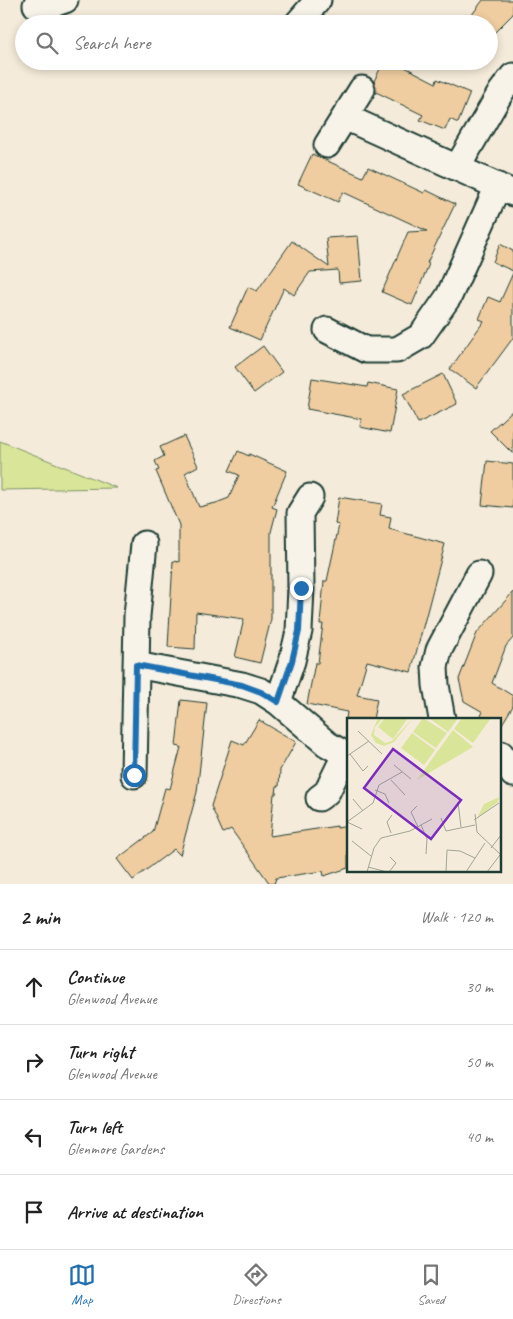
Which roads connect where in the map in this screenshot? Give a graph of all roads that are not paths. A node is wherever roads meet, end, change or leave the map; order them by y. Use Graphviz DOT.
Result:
graph roads {
  1 [pos="65,0"];
  2 [pos="318,0"];
  3 [pos="36,5"];
  4 [pos="305,15"];
  5 [pos="513,76"];
  6 [pos="362,90"];
  7 [pos="345,117"];
  8 [pos="328,146"];
  9 [pos="457,168"];
  10 [pos="505,189"];
  11 [pos="326,330"];
  12 [pos="310,497"];
  13 [pos="144,544"];
  14 [pos="479,574"];
  15 [pos="136,665"];
  16 [pos="278,702"];
  17 [pos="442,718"];
  18 [pos="347,755"];
  19 [pos="134,775"];
  20 [pos="319,798"];
  1 -- 3 [label="street"];
  2 -- 4 [label="street"];
  5 -- 9 [label="street"];
  6 -- 7 [label="street"];
  7 -- 8 [label="street"];
  7 -- 9 [label="street"];
  9 -- 10 [label="street"];
  10 -- 11 [label="street"];
  12 -- 16 [label="street"];
  13 -- 15 [label="street"];
  14 -- 17 [label="street"];
  15 -- 16 [label="street"];
  15 -- 19 [label="street"];
  16 -- 18 [label="street"];
  18 -- 20 [label="street"];
}
